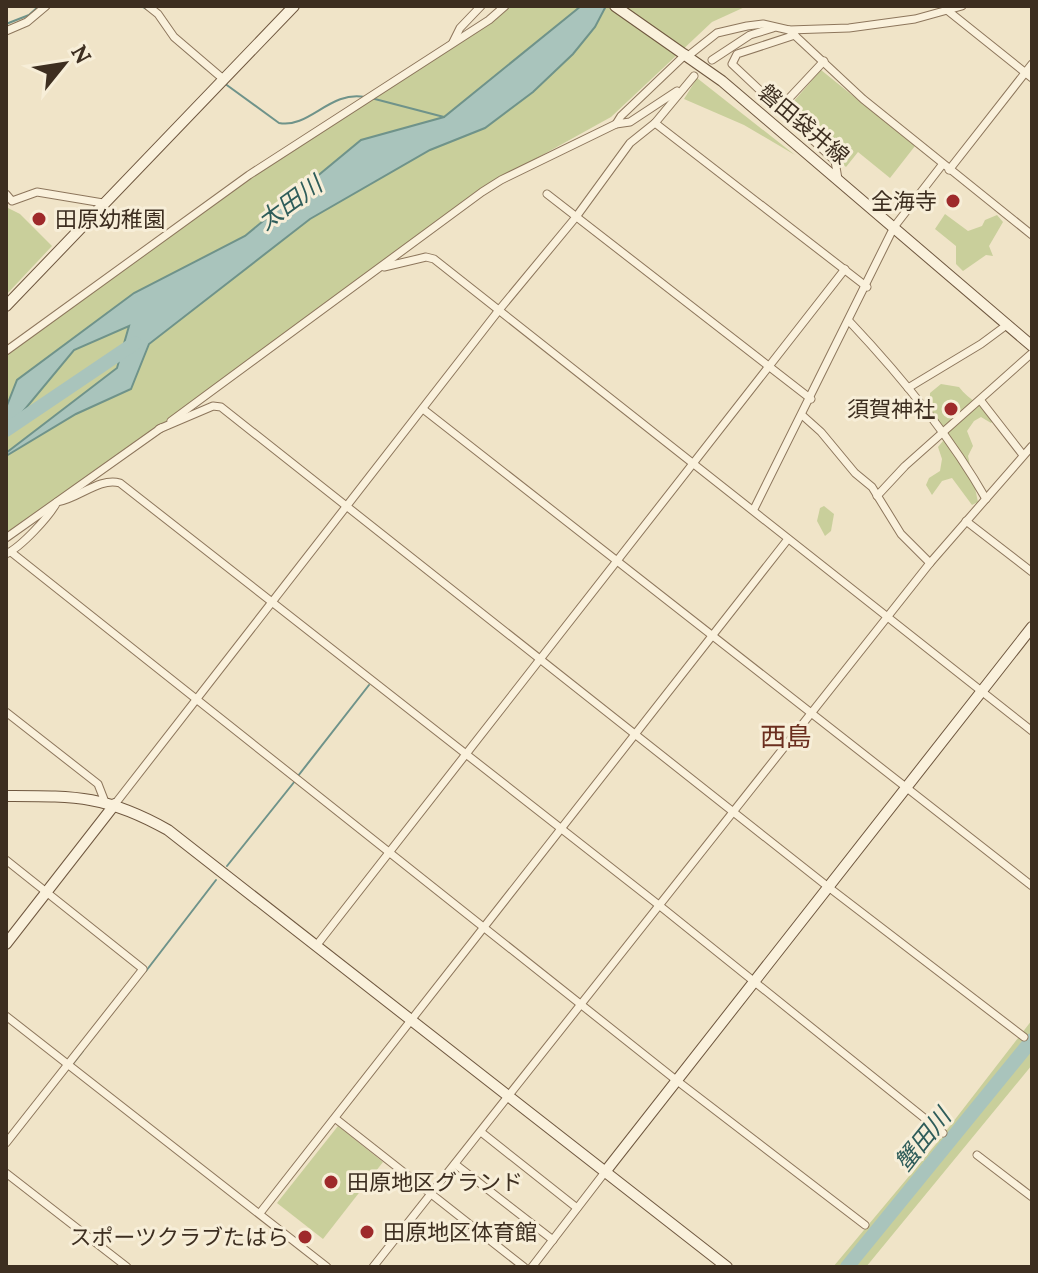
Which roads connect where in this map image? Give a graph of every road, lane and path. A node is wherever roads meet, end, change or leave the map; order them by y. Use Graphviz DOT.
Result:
graph roads {
  1 [pos="46,6"];
  2 [pos="148,6"];
  3 [pos="294,6"];
  4 [pos="481,6"];
  5 [pos="505,6"];
  6 [pos="615,6"];
  7 [pos="962,6"];
  8 [pos="947,10"];
  9 [pos="775,27"];
  10 [pos="6,31"];
  11 [pos="792,32"];
  12 [pos="453,43"];
  13 [pos="685,54"];
  14 [pos="712,60"];
  15 [pos="824,61"];
  16 [pos="1032,64"];
  17 [pos="1028,75"];
  18 [pos="694,76"];
  19 [pos="222,78"];
  20 [pos="684,86"];
  21 [pos="779,109"];
  22 [pos="655,123"];
  23 [pos="616,124"];
  24 [pos="946,167"];
  25 [pos="838,179"];
  26 [pos="6,194"];
  27 [pos="547,194"];
  28 [pos="103,203"];
  29 [pos="576,217"];
  30 [pos="894,227"];
  31 [pos="1032,235"];
  32 [pos="383,267"];
  33 [pos="845,269"];
  34 [pos="867,287"];
  35 [pos="6,306"];
  36 [pos="499,310"];
  37 [pos="849,321"];
  38 [pos="1008,324"];
  39 [pos="1032,346"];
  40 [pos="6,351"];
  41 [pos="1032,353"];
  42 [pos="769,368"];
  43 [pos="908,388"];
  44 [pos="811,399"];
  45 [pos="981,401"];
  46 [pos="423,409"];
  47 [pos="802,415"];
  48 [pos="159,429"];
  49 [pos="944,434"];
  50 [pos="1032,446"];
  51 [pos="1023,455"];
  52 [pos="695,463"];
  53 [pos="877,496"];
  54 [pos="986,499"];
  55 [pos="57,502"];
  56 [pos="348,508"];
  57 [pos="754,509"];
  58 [pos="966,521"];
  59 [pos="6,538"];
  60 [pos="788,539"];
  61 [pos="8,553"];
  62 [pos="616,561"];
  63 [pos="930,563"];
  64 [pos="1032,572"];
  65 [pos="273,601"];
  66 [pos="887,617"];
  67 [pos="1032,627"];
  68 [pos="712,635"];
  69 [pos="540,657"];
  70 [pos="981,691"];
  71 [pos="196,698"];
  72 [pos="6,712"];
  73 [pos="812,713"];
  74 [pos="1032,731"];
  75 [pos="636,733"];
  76 [pos="464,754"];
  77 [pos="907,787"];
  78 [pos="6,796"];
  79 [pos="110,803"];
  80 [pos="733,811"];
  81 [pos="561,830"];
  82 [pos="389,851"];
  83 [pos="6,860"];
  84 [pos="827,886"];
  85 [pos="1032,886"];
  86 [pos="47,891"];
  87 [pos="660,906"];
  88 [pos="485,927"];
  89 [pos="6,944"];
  90 [pos="316,946"];
  91 [pos="753,980"];
  92 [pos="582,1003"];
  93 [pos="6,1016"];
  94 [pos="410,1020"];
  95 [pos="1024,1037"];
  96 [pos="69,1066"];
  97 [pos="676,1080"];
  98 [pos="509,1097"];
  99 [pos="336,1119"];
  100 [pos="481,1132"];
  101 [pos="943,1133"];
  102 [pos="6,1143"];
  103 [pos="977,1155"];
  104 [pos="455,1164"];
  105 [pos="605,1172"];
  106 [pos="6,1173"];
  107 [pos="431,1194"];
  108 [pos="1032,1197"];
  109 [pos="577,1208"];
  110 [pos="260,1213"];
  111 [pos="865,1225"];
  112 [pos="553,1240"];
  113 [pos="127,1267"];
  114 [pos="327,1267"];
  115 [pos="373,1267"];
  116 [pos="524,1267"];
  117 [pos="532,1267"];
  118 [pos="727,1267"];
  1 -- 10 [label="street"];
  2 -- 19 [label="street"];
  3 -- 19 [label="street"];
  4 -- 12 [label="street"];
  5 -- 12 [label="street"];
  6 -- 13 [label="street, 磐田袋井線"];
  7 -- 8 [label="street"];
  8 -- 11 [label="street"];
  8 -- 17 [label="street"];
  9 -- 11 [label="street"];
  9 -- 13 [label="street"];
  9 -- 14 [label="street"];
  11 -- 15 [label="street"];
  11 -- 21 [label="street"];
  12 -- 40 [label="street"];
  13 -- 23 [label="street"];
  13 -- 25 [label="street, 磐田袋井線"];
  15 -- 21 [label="street"];
  15 -- 24 [label="street"];
  16 -- 17 [label="street"];
  17 -- 24 [label="street"];
  18 -- 20 [label="street"];
  19 -- 28 [label="street"];
  20 -- 22 [label="street"];
  20 -- 23 [label="street"];
  21 -- 25 [label="street"];
  22 -- 29 [label="street"];
  22 -- 33 [label="street"];
  23 -- 32 [label="street"];
  24 -- 30 [label="street"];
  24 -- 31 [label="street"];
  25 -- 30 [label="street, 磐田袋井線"];
  26 -- 28 [label="street"];
  27 -- 29 [label="street"];
  28 -- 35 [label="street"];
  29 -- 36 [label="street"];
  29 -- 42 [label="street"];
  30 -- 34 [label="street"];
  30 -- 38 [label="street, 磐田袋井線"];
  32 -- 36 [label="street"];
  32 -- 48 [label="street"];
  33 -- 34 [label="street"];
  33 -- 42 [label="street"];
  34 -- 37 [label="street"];
  36 -- 46 [label="street"];
  36 -- 52 [label="street"];
  37 -- 43 [label="street"];
  37 -- 44 [label="street"];
  38 -- 39 [label="street, 磐田袋井線"];
  38 -- 43 [label="street"];
  41 -- 45 [label="street"];
  42 -- 44 [label="street"];
  42 -- 52 [label="street"];
  43 -- 49 [label="street"];
  44 -- 47 [label="street"];
  45 -- 49 [label="street"];
  45 -- 51 [label="street"];
  46 -- 56 [label="street"];
  46 -- 62 [label="street"];
  47 -- 53 [label="street"];
  47 -- 57 [label="street"];
  48 -- 55 [label="street"];
  48 -- 56 [label="street"];
  49 -- 53 [label="street"];
  49 -- 54 [label="street"];
  50 -- 51 [label="street"];
  51 -- 54 [label="street"];
  52 -- 57 [label="street"];
  52 -- 62 [label="street"];
  53 -- 63 [label="street"];
  54 -- 58 [label="street"];
  55 -- 59 [label="street"];
  55 -- 61 [label="street"];
  55 -- 65 [label="street"];
  56 -- 65 [label="street"];
  56 -- 69 [label="street"];
  57 -- 60 [label="street"];
  58 -- 63 [label="street"];
  58 -- 64 [label="street"];
  60 -- 66 [label="street"];
  60 -- 68 [label="street"];
  61 -- 71 [label="street"];
  62 -- 68 [label="street"];
  62 -- 69 [label="street"];
  63 -- 66 [label="street"];
  65 -- 71 [label="street"];
  65 -- 76 [label="street"];
  66 -- 70 [label="street"];
  66 -- 73 [label="street"];
  67 -- 70 [label="street"];
  68 -- 73 [label="street"];
  68 -- 75 [label="street"];
  69 -- 75 [label="street"];
  69 -- 76 [label="street"];
  70 -- 74 [label="street"];
  70 -- 77 [label="street"];
  71 -- 79 [label="street"];
  71 -- 82 [label="street"];
  72 -- 79 [label="street"];
  73 -- 77 [label="street"];
  73 -- 80 [label="street"];
  75 -- 80 [label="street"];
  75 -- 81 [label="street"];
  76 -- 81 [label="street"];
  76 -- 82 [label="street"];
  77 -- 84 [label="street"];
  77 -- 85 [label="street"];
  78 -- 79 [label="street"];
  79 -- 86 [label="street"];
  79 -- 90 [label="street"];
  80 -- 84 [label="street"];
  80 -- 87 [label="street"];
  81 -- 87 [label="street"];
  81 -- 88 [label="street"];
  82 -- 88 [label="street"];
  82 -- 90 [label="street"];
  83 -- 86 [label="street"];
  84 -- 91 [label="street"];
  84 -- 95 [label="street"];
  86 -- 89 [label="street"];
  86 -- 96 [label="street"];
  87 -- 91 [label="street"];
  87 -- 92 [label="street"];
  88 -- 92 [label="street"];
  88 -- 94 [label="street"];
  90 -- 94 [label="street"];
  91 -- 97 [label="street"];
  91 -- 101 [label="street"];
  92 -- 97 [label="street"];
  92 -- 98 [label="street"];
  93 -- 96 [label="street"];
  94 -- 98 [label="street"];
  94 -- 99 [label="street"];
  96 -- 102 [label="street"];
  96 -- 110 [label="street"];
  97 -- 105 [label="street"];
  97 -- 111 [label="street"];
  98 -- 100 [label="street"];
  98 -- 105 [label="street"];
  99 -- 107 [label="street"];
  99 -- 110 [label="street"];
  100 -- 104 [label="street"];
  100 -- 109 [label="street"];
  103 -- 108 [label="street"];
  104 -- 107 [label="street"];
  104 -- 112 [label="street"];
  105 -- 109 [label="street"];
  105 -- 118 [label="street"];
  106 -- 113 [label="street"];
  107 -- 115 [label="street"];
  107 -- 116 [label="street"];
  109 -- 112 [label="street"];
  110 -- 114 [label="street"];
  112 -- 117 [label="street"];
}
